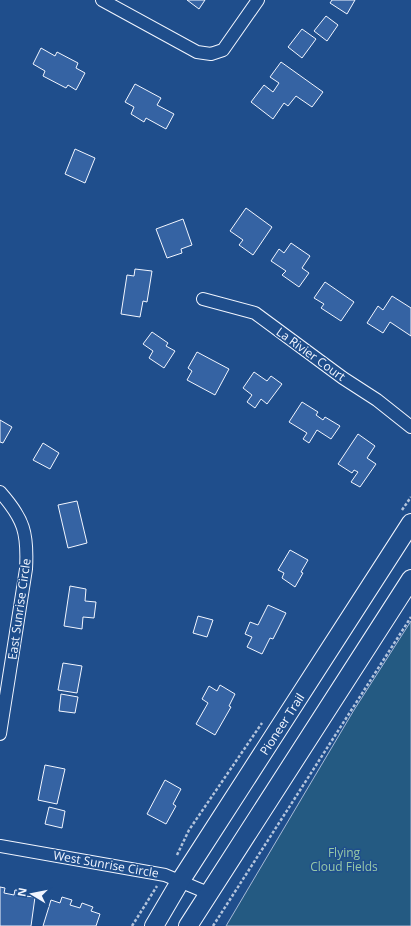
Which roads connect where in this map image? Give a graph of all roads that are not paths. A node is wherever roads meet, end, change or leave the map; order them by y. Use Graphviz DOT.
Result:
graph roads {
  1 [pos="102,0"];
  2 [pos="258,0"];
  3 [pos="203,299"];
  4 [pos="411,427"];
  5 [pos="0,492"];
  6 [pos="411,523"];
  7 [pos="411,579"];
  8 [pos="0,734"];
  9 [pos="0,846"];
  10 [pos="181,880"];
  11 [pos="208,893"];
  12 [pos="154,926"];
  13 [pos="188,926"];
  1 -- 2 [label="street"];
  3 -- 4 [label="street, La Rivier Court"];
  5 -- 8 [label="street, East Sunrise Circle"];
  6 -- 10 [label="main road, Pioneer Trail"];
  7 -- 11 [label="main road"];
  9 -- 10 [label="street, West Sunrise Circle"];
  10 -- 11 [label="street, West Sunrise Circle"];
  10 -- 12 [label="main road, Pioneer Trail"];
  11 -- 13 [label="main road"];
}
